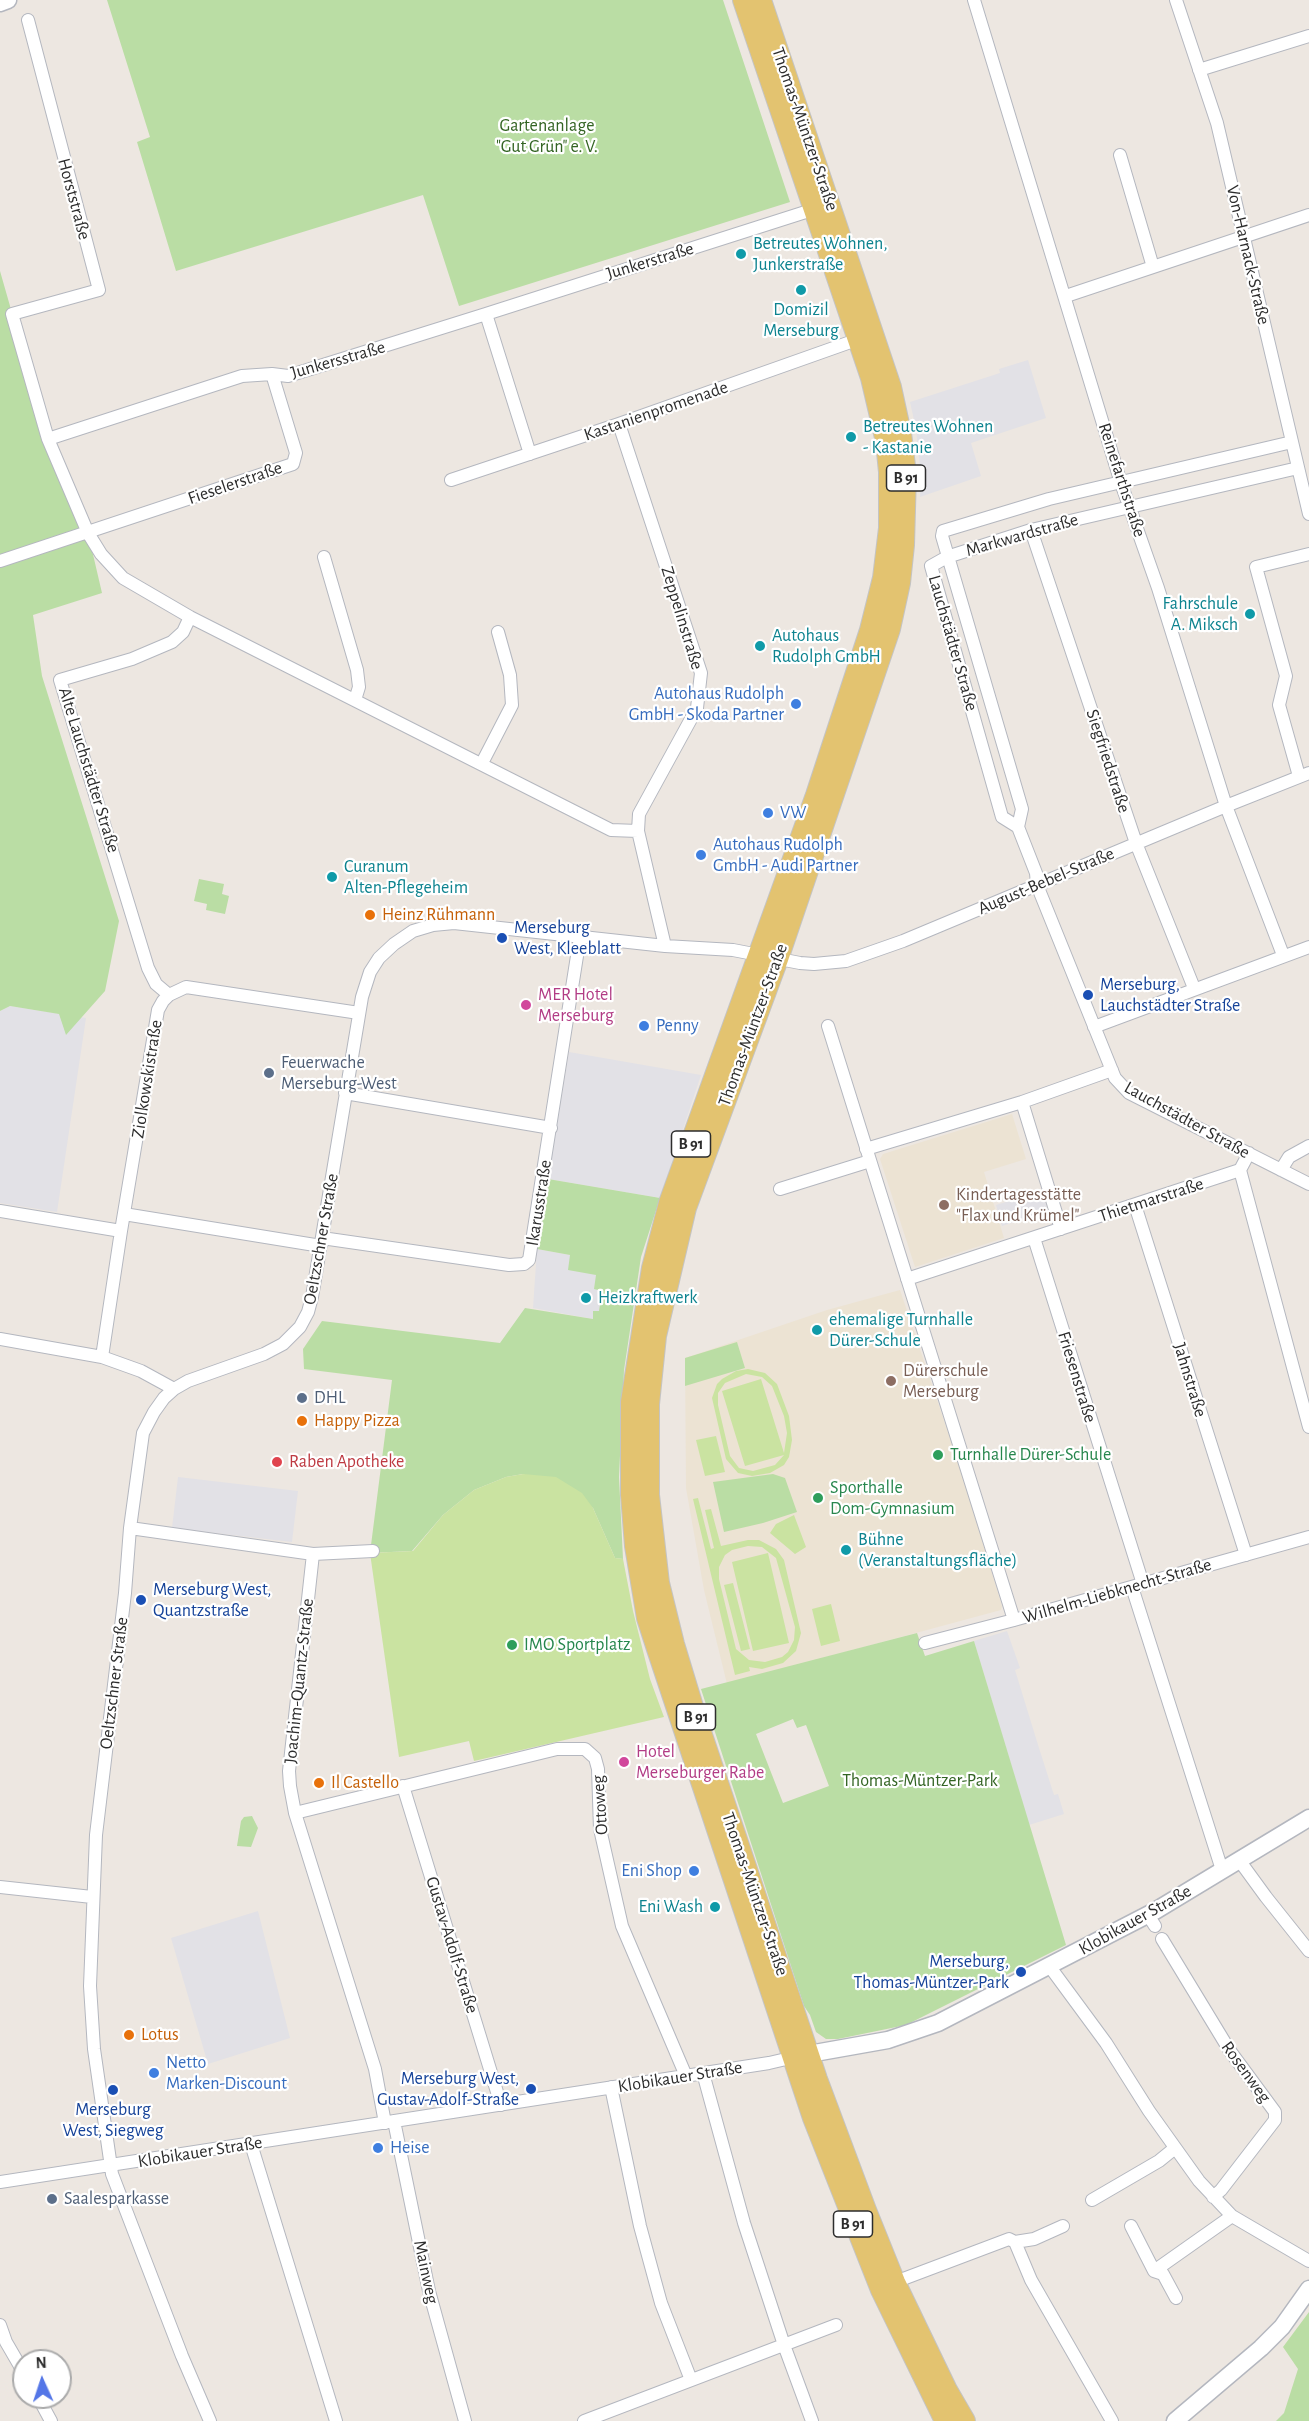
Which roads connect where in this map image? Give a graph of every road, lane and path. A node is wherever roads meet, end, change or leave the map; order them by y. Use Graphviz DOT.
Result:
graph roads {
  1 [pos="8,0"];
  2 [pos="743,0"];
  3 [pos="761,0"];
  4 [pos="974,0"];
  5 [pos="1176,0"];
  6 [pos="0,3"];
  7 [pos="28,20"];
  8 [pos="1309,36"];
  9 [pos="1199,69"];
  10 [pos="1120,155"];
  11 [pos="815,209"];
  12 [pos="1309,215"];
  13 [pos="1244,236"];
  14 [pos="1153,267"];
  15 [pos="1066,296"];
  16 [pos="486,314"];
  17 [pos="859,339"];
  18 [pos="272,374"];
  19 [pos="619,424"];
  20 [pos="48,439"];
  21 [pos="1292,442"];
  22 [pos="530,454"];
  23 [pos="1298,468"];
  24 [pos="451,480"];
  25 [pos="1121,483"];
  26 [pos="1131,507"];
  27 [pos="1309,514"];
  28 [pos="1031,530"];
  29 [pos="88,533"];
  30 [pos="1309,554"];
  31 [pos="324,557"];
  32 [pos="947,557"];
  33 [pos="0,561"];
  34 [pos="190,617"];
  35 [pos="498,632"];
  36 [pos="355,700"];
  37 [pos="482,763"];
  38 [pos="1304,775"];
  39 [pos="1226,806"];
  40 [pos="1018,827"];
  41 [pos="638,831"];
  42 [pos="1136,843"];
  43 [pos="1037,885"];
  44 [pos="580,937"];
  45 [pos="665,946"];
  46 [pos="1309,947"];
  47 [pos="1283,955"];
  48 [pos="769,957"];
  49 [pos="1194,988"];
  50 [pos="169,995"];
  51 [pos="359,1013"];
  52 [pos="828,1026"];
  53 [pos="1094,1027"];
  54 [pos="1112,1070"];
  55 [pos="345,1093"];
  56 [pos="1022,1102"];
  57 [pos="551,1128"];
  58 [pos="1309,1146"];
  59 [pos="1249,1153"];
  60 [pos="868,1155"];
  61 [pos="1240,1170"];
  62 [pos="1281,1170"];
  63 [pos="1309,1184"];
  64 [pos="780,1189"];
  65 [pos="1135,1205"];
  66 [pos="0,1211"];
  67 [pos="124,1214"];
  68 [pos="1061,1229"];
  69 [pos="121,1232"];
  70 [pos="1034,1238"];
  71 [pos="321,1242"];
  72 [pos="908,1279"];
  73 [pos="0,1339"];
  74 [pos="102,1357"];
  75 [pos="174,1389"];
  76 [pos="1309,1427"];
  77 [pos="130,1528"];
  78 [pos="1309,1537"];
  79 [pos="373,1551"];
  80 [pos="313,1554"];
  81 [pos="1246,1555"];
  82 [pos="1138,1586"];
  83 [pos="1014,1620"];
  84 [pos="925,1642"];
  85 [pos="403,1786"];
  86 [pos="295,1813"];
  87 [pos="1309,1818"];
  88 [pos="1239,1860"];
  89 [pos="1222,1870"];
  90 [pos="0,1887"];
  91 [pos="92,1897"];
  92 [pos="1162,1940"];
  93 [pos="1309,1950"];
  94 [pos="1050,1967"];
  95 [pos="800,2056"];
  96 [pos="703,2073"];
  97 [pos="686,2076"];
  98 [pos="611,2087"];
  99 [pos="501,2104"];
  100 [pos="389,2122"];
  101 [pos="251,2144"];
  102 [pos="1174,2148"];
  103 [pos="112,2165"];
  104 [pos="0,2182"];
  105 [pos="1213,2197"];
  106 [pos="1092,2200"];
  107 [pos="1232,2216"];
  108 [pos="1063,2226"];
  109 [pos="1131,2226"];
  110 [pos="1012,2241"];
  111 [pos="1309,2261"];
  112 [pos="1154,2271"];
  113 [pos="903,2279"];
  114 [pos="1309,2289"];
  115 [pos="1176,2298"];
  116 [pos="0,2325"];
  117 [pos="836,2325"];
  118 [pos="784,2345"];
  119 [pos="12,2352"];
  120 [pos="691,2380"];
  121 [pos="615,2415"];
  122 [pos="210,2421"];
  123 [pos="336,2421"];
  124 [pos="465,2421"];
  125 [pos="584,2421"];
  126 [pos="812,2421"];
  127 [pos="945,2421"];
  128 [pos="965,2421"];
  129 [pos="1112,2421"];
  130 [pos="1175,2421"];
  1 -- 6 [label="street"];
  2 -- 11 [label="main road, Thomas-Müntzer-Straße / B 91"];
  3 -- 48 [label="main road, Thomas-Müntzer-Straße / B 91"];
  4 -- 15 [label="street, Reinefarthstraße"];
  5 -- 9 [label="street, Von-Harnack-Straße"];
  7 -- 20 [label="street, Horststraße"];
  8 -- 9 [label="street"];
  9 -- 13 [label="street, Von-Harnack-Straße"];
  10 -- 14 [label="street"];
  11 -- 16 [label="street, Junkerstraße"];
  11 -- 17 [label="main road, Thomas-Müntzer-Straße / B 91"];
  12 -- 13 [label="street"];
  13 -- 14 [label="street"];
  13 -- 21 [label="street, Von-Harnack-Straße"];
  14 -- 15 [label="street"];
  15 -- 25 [label="street, Reinefarthstraße"];
  16 -- 18 [label="street, Junkersstraße"];
  16 -- 22 [label="street"];
  17 -- 19 [label="street, Kastanienpromenade"];
  17 -- 48 [label="main road, Thomas-Müntzer-Straße / B 91"];
  18 -- 20 [label="street, Junkersstraße"];
  18 -- 29 [label="street, Fieselerstraße"];
  19 -- 22 [label="street, Kastanienpromenade"];
  19 -- 41 [label="street, Zeppelinstraße"];
  20 -- 29 [label="street"];
  21 -- 23 [label="street, Von-Harnack-Straße"];
  21 -- 25 [label="street, Markwardstraße"];
  22 -- 24 [label="street, Kastanienpromenade"];
  23 -- 26 [label="street, Markwardstraße"];
  23 -- 27 [label="street, Von-Harnack-Straße"];
  25 -- 26 [label="street, Reinefarthstraße"];
  25 -- 32 [label="street, Markwardstraße"];
  26 -- 28 [label="street, Markwardstraße"];
  26 -- 39 [label="street, Reinefarthstraße"];
  28 -- 32 [label="street, Markwardstraße"];
  28 -- 42 [label="street, Siegfriedstraße"];
  29 -- 33 [label="street"];
  29 -- 34 [label="street"];
  30 -- 38 [label="street"];
  31 -- 36 [label="street"];
  32 -- 40 [label="street, Lauchstädter Straße"];
  32 -- 40 [label="street, Lauchstädter Straße"];
  34 -- 36 [label="street"];
  34 -- 50 [label="street, Alte Lauchstädter Straße"];
  35 -- 37 [label="street"];
  36 -- 37 [label="street"];
  37 -- 41 [label="street"];
  38 -- 39 [label="street, August-Bebel-Straße"];
  39 -- 42 [label="street, August-Bebel-Straße"];
  39 -- 47 [label="street, Reinefarthstraße"];
  40 -- 43 [label="street, Lauchstädter Straße"];
  41 -- 45 [label="street, Zeppelinstraße"];
  42 -- 43 [label="street, August-Bebel-Straße"];
  42 -- 49 [label="street, Siegfriedstraße"];
  43 -- 48 [label="street, August-Bebel-Straße"];
  43 -- 53 [label="street, Lauchstädter Straße"];
  44 -- 45 [label="street, Oeltzschner Straße"];
  44 -- 51 [label="street, Oeltzschner Straße"];
  44 -- 57 [label="street, Ikarusstraße"];
  45 -- 48 [label="street, Oeltzschner Straße"];
  46 -- 47 [label="street"];
  47 -- 49 [label="street"];
  48 -- 95 [label="main road, Thomas-Müntzer-Straße / B 91"];
  49 -- 53 [label="street"];
  50 -- 51 [label="street, Ziolkowskistraße"];
  50 -- 67 [label="street, Ziolkowskistraße"];
  51 -- 55 [label="street, Oeltzschner Straße"];
  52 -- 60 [label="street"];
  53 -- 54 [label="street, Lauchstädter Straße"];
  54 -- 56 [label="street"];
  54 -- 59 [label="street, Lauchstädter Straße"];
  55 -- 57 [label="street"];
  55 -- 71 [label="street, Oeltzschner Straße"];
  56 -- 60 [label="street"];
  56 -- 68 [label="street"];
  57 -- 71 [label="street, Ikarusstraße"];
  58 -- 62 [label="street"];
  59 -- 61 [label="street"];
  59 -- 62 [label="street, Lauchstädter Straße"];
  60 -- 64 [label="street"];
  60 -- 72 [label="street"];
  61 -- 65 [label="street, Thietmarstraße"];
  61 -- 76 [label="street"];
  62 -- 63 [label="street, Lauchstädter Straße"];
  65 -- 68 [label="street, Thietmarstraße"];
  65 -- 81 [label="street, Jahnstraße"];
  66 -- 69 [label="street"];
  67 -- 69 [label="street, Ziolkowskistraße"];
  67 -- 71 [label="street"];
  68 -- 70 [label="street, Thietmarstraße"];
  69 -- 74 [label="street, Ziolkowskistraße"];
  70 -- 72 [label="street, Thietmarstraße"];
  70 -- 82 [label="street, Friesenstraße"];
  71 -- 75 [label="street, Oeltzschner Straße"];
  72 -- 83 [label="street"];
  73 -- 74 [label="street"];
  74 -- 75 [label="street"];
  75 -- 77 [label="street, Oeltzschner Straße"];
  77 -- 80 [label="street"];
  77 -- 91 [label="street, Oeltzschner Straße"];
  78 -- 81 [label="street, Wilhelm-Liebknecht-Straße"];
  79 -- 80 [label="street"];
  80 -- 86 [label="street, Joachim-Quantz-Straße"];
  81 -- 82 [label="street, Wilhelm-Liebknecht-Straße"];
  82 -- 83 [label="street, Wilhelm-Liebknecht-Straße"];
  82 -- 89 [label="street, Friesenstraße"];
  83 -- 84 [label="street, Wilhelm-Liebknecht-Straße"];
  85 -- 86 [label="street, Ottoweg"];
  85 -- 97 [label="street, Ottoweg"];
  85 -- 99 [label="street, Gustav-Adolf-Straße"];
  86 -- 100 [label="street, Joachim-Quantz-Straße"];
  87 -- 88 [label="street, Klobikauer Straße"];
  88 -- 89 [label="street, Klobikauer Straße"];
  88 -- 93 [label="street"];
  89 -- 94 [label="street, Klobikauer Straße"];
  90 -- 91 [label="street"];
  91 -- 103 [label="street, Oeltzschner Straße"];
  92 -- 105 [label="street, Rosenweg"];
  94 -- 95 [label="street, Klobikauer Straße"];
  94 -- 102 [label="street"];
  95 -- 96 [label="street, Klobikauer Straße"];
  95 -- 127 [label="main road, Thomas-Müntzer-Straße / B 91"];
  95 -- 128 [label="main road, Thomas-Müntzer-Straße / B 91"];
  96 -- 97 [label="street, Klobikauer Straße"];
  96 -- 118 [label="street"];
  97 -- 98 [label="street, Klobikauer Straße"];
  98 -- 99 [label="street, Klobikauer Straße"];
  98 -- 120 [label="street"];
  99 -- 100 [label="street, Klobikauer Straße"];
  100 -- 101 [label="street, Klobikauer Straße"];
  100 -- 124 [label="street, Mainweg"];
  101 -- 103 [label="street, Klobikauer Straße"];
  101 -- 123 [label="street"];
  102 -- 105 [label="street"];
  102 -- 106 [label="street"];
  103 -- 104 [label="street, Klobikauer Straße"];
  103 -- 122 [label="street, Oeltzschner Straße"];
  105 -- 107 [label="street"];
  107 -- 111 [label="street"];
  107 -- 112 [label="street"];
  108 -- 110 [label="street"];
  109 -- 112 [label="street"];
  110 -- 113 [label="street"];
  110 -- 129 [label="street"];
  112 -- 115 [label="street"];
  114 -- 130 [label="street"];
  116 -- 119 [label="street"];
  117 -- 118 [label="street"];
  118 -- 120 [label="street"];
  118 -- 126 [label="street"];
  120 -- 121 [label="street"];
  121 -- 125 [label="street"];
}
